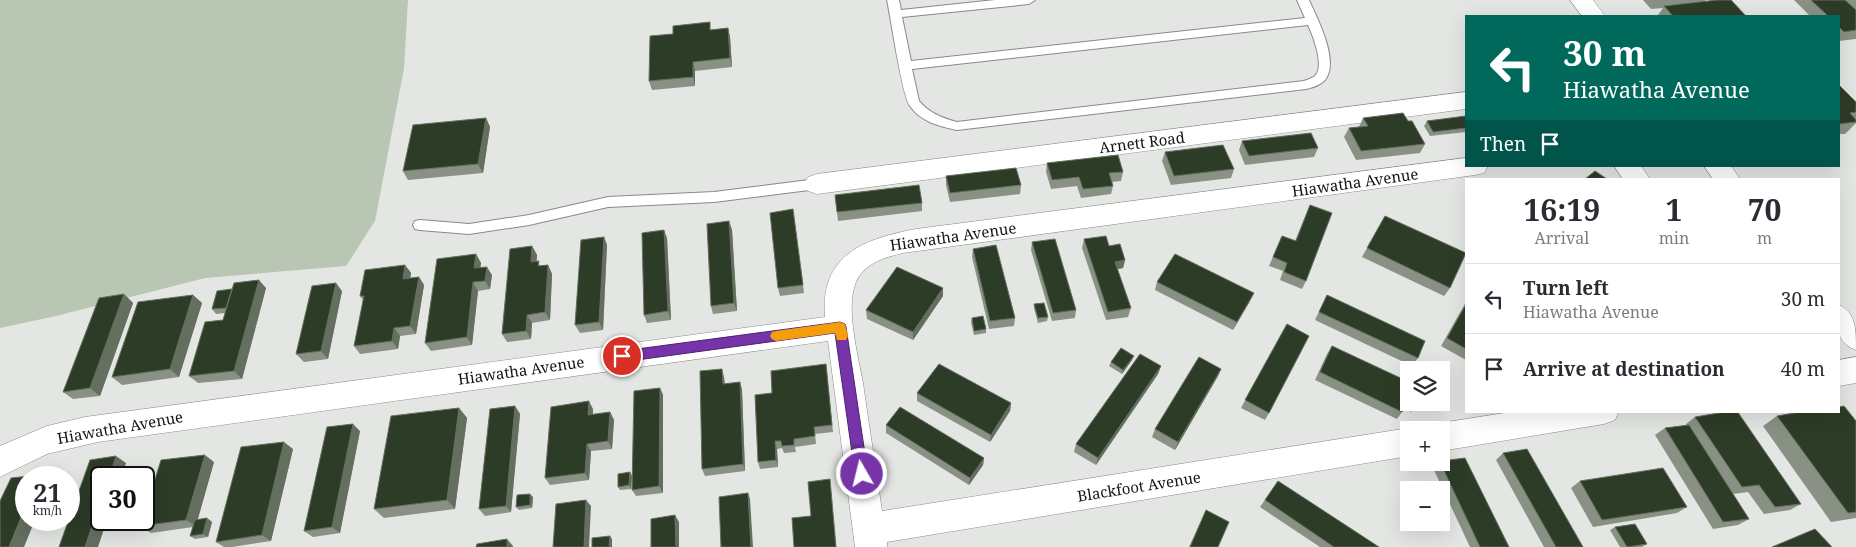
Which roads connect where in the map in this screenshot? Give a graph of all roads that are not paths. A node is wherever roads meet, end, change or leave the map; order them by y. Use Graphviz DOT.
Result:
graph roads {
  1 [pos="893,0"];
  2 [pos="1029,0"];
  3 [pos="1303,0"];
  4 [pos="1581,0"];
  5 [pos="896,14"];
  6 [pos="1593,15"];
  7 [pos="1312,21"];
  8 [pos="906,66"];
  9 [pos="1465,100"];
  10 [pos="1467,167"];
  11 [pos="1628,167"];
  12 [pos="1718,167"];
  13 [pos="1636,178"];
  14 [pos="1726,178"];
  15 [pos="817,184"];
  16 [pos="420,225"];
  17 [pos="1840,318"];
  18 [pos="840,327"];
  19 [pos="1856,338"];
  20 [pos="1856,370"];
  21 [pos="1840,373"];
  22 [pos="1591,413"];
  23 [pos="1450,436"];
  24 [pos="1400,444"];
  25 [pos="9,458"];
  26 [pos="870,538"];
  1 -- 5 [label="lane"];
  2 -- 5 [label="lane"];
  3 -- 7 [label="lane"];
  4 -- 6 [label="street"];
  5 -- 8 [label="lane"];
  7 -- 8 [label="lane"];
  7 -- 8 [label="lane"];
  9 -- 15 [label="street, Arnett Road"];
  10 -- 18 [label="street, Hiawatha Avenue"];
  11 -- 13 [label="street"];
  12 -- 14 [label="street"];
  15 -- 16 [label="lane"];
  17 -- 19 [label="street"];
  18 -- 25 [label="street, Hiawatha Avenue"];
  18 -- 26 [label="street"];
  20 -- 21 [label="street"];
  22 -- 23 [label="street"];
  24 -- 26 [label="street, Blackfoot Avenue"];
}
